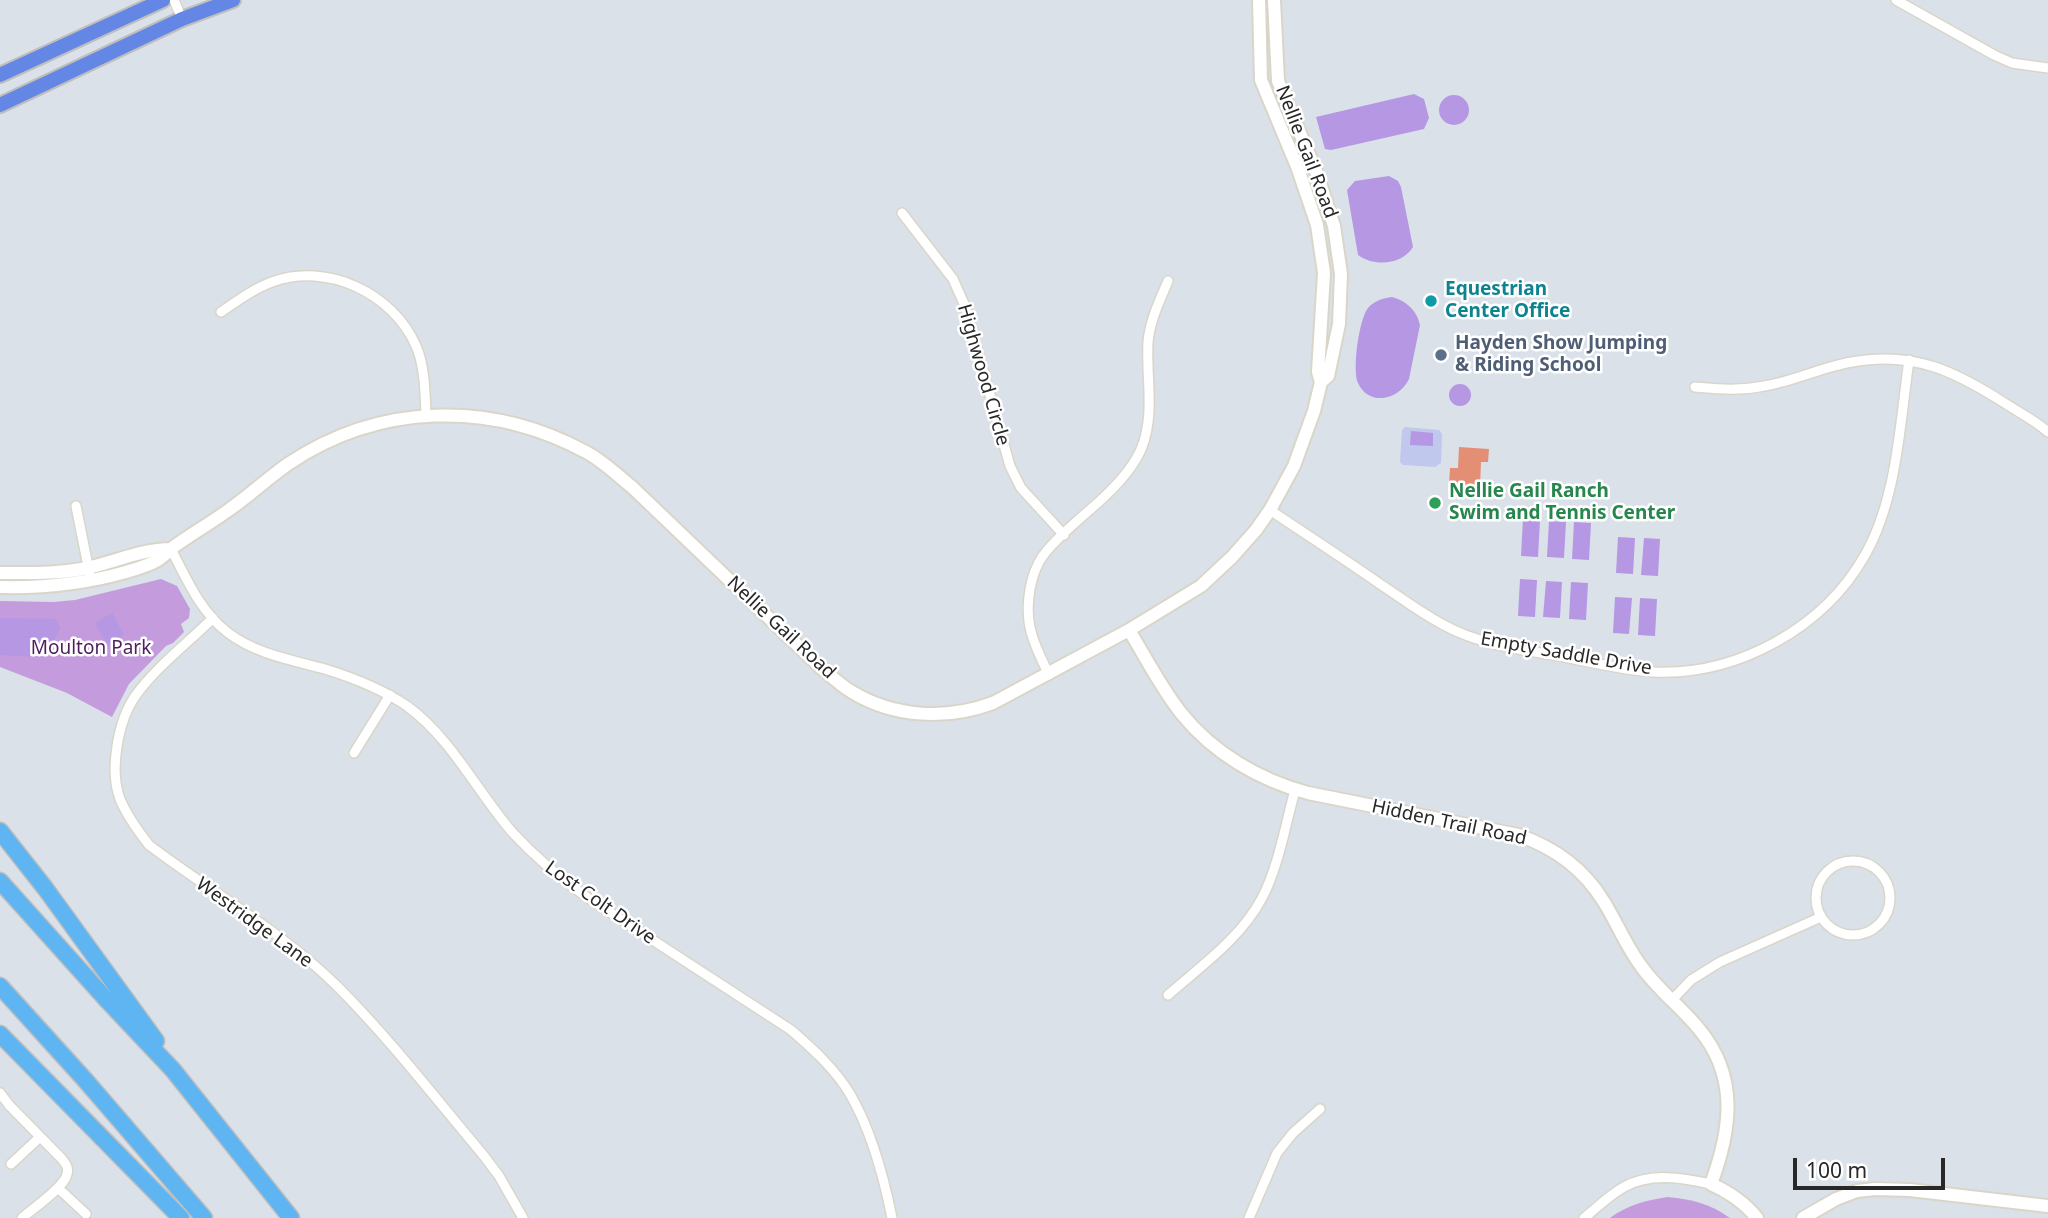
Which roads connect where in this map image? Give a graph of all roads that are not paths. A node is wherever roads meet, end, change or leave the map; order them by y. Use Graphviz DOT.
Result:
graph roads {
  1 [pos="163,0"];
  2 [pos="174,0"];
  3 [pos="233,0"];
  4 [pos="1259,0"];
  5 [pos="1274,0"];
  6 [pos="1896,0"];
  7 [pos="181,19"];
  8 [pos="2048,68"];
  9 [pos="0,75"];
  10 [pos="0,105"];
  11 [pos="902,213"];
  12 [pos="1168,281"];
  13 [pos="221,312"];
  14 [pos="1909,360"];
  15 [pos="1321,382"];
  16 [pos="1695,387"];
  17 [pos="426,415"];
  18 [pos="2048,432"];
  19 [pos="76,506"];
  20 [pos="1270,510"];
  21 [pos="1065,535"];
  22 [pos="171,548"];
  23 [pos="0,573"];
  24 [pos="90,574"];
  25 [pos="0,587"];
  26 [pos="213,618"];
  27 [pos="1129,630"];
  28 [pos="1049,675"];
  29 [pos="390,695"];
  30 [pos="354,753"];
  31 [pos="1295,790"];
  32 [pos="0,831"];
  33 [pos="0,881"];
  34 [pos="1821,917"];
  35 [pos="0,986"];
  36 [pos="1168,995"];
  37 [pos="1672,1000"];
  38 [pos="0,1034"];
  39 [pos="173,1070"];
  40 [pos="0,1093"];
  41 [pos="1320,1109"];
  42 [pos="40,1137"];
  43 [pos="11,1164"];
  44 [pos="1711,1184"];
  45 [pos="58,1188"];
  46 [pos="2048,1206"];
  47 [pos="86,1214"];
  48 [pos="22,1218"];
  49 [pos="181,1218"];
  50 [pos="204,1218"];
  51 [pos="291,1218"];
  52 [pos="523,1218"];
  53 [pos="892,1218"];
  54 [pos="1249,1218"];
  55 [pos="1584,1218"];
  56 [pos="1757,1218"];
  57 [pos="1804,1218"];
  1 -- 9 [label="main road"];
  2 -- 7 [label="street"];
  3 -- 7 [label="main road"];
  4 -- 15 [label="street, Nellie Gail Road"];
  5 -- 15 [label="street, Nellie Gail Road"];
  6 -- 8 [label="street"];
  7 -- 10 [label="main road"];
  11 -- 21 [label="street, Highwood Circle"];
  12 -- 21 [label="street"];
  13 -- 17 [label="street"];
  14 -- 16 [label="street"];
  14 -- 18 [label="street"];
  14 -- 20 [label="street, Empty Saddle Drive"];
  15 -- 20 [label="street, Nellie Gail Road"];
  17 -- 22 [label="street, Nellie Gail Road"];
  17 -- 28 [label="street, Nellie Gail Road"];
  19 -- 24 [label="street"];
  20 -- 27 [label="street, Nellie Gail Road"];
  21 -- 28 [label="street"];
  22 -- 24 [label="street, Nellie Gail Road"];
  22 -- 26 [label="street, Lost Colt Drive"];
  23 -- 24 [label="street, Nellie Gail Road"];
  24 -- 25 [label="street, Nellie Gail Road"];
  26 -- 29 [label="street, Lost Colt Drive"];
  26 -- 52 [label="street, Westridge Lane"];
  27 -- 28 [label="street, Nellie Gail Road"];
  27 -- 31 [label="street, Hidden Trail Road"];
  29 -- 30 [label="street"];
  29 -- 53 [label="street, Lost Colt Drive"];
  31 -- 36 [label="street"];
  31 -- 37 [label="street, Hidden Trail Road"];
  32 -- 39 [label="highway"];
  33 -- 39 [label="highway"];
  34 -- 34 [label="street"];
  34 -- 37 [label="street"];
  35 -- 50 [label="highway"];
  37 -- 44 [label="street, Hidden Trail Road"];
  38 -- 49 [label="highway"];
  39 -- 51 [label="highway"];
  40 -- 42 [label="street"];
  41 -- 54 [label="street"];
  42 -- 43 [label="street"];
  42 -- 45 [label="street"];
  44 -- 55 [label="street"];
  44 -- 56 [label="street"];
  45 -- 47 [label="street"];
  45 -- 48 [label="street"];
  46 -- 57 [label="street"];
}
